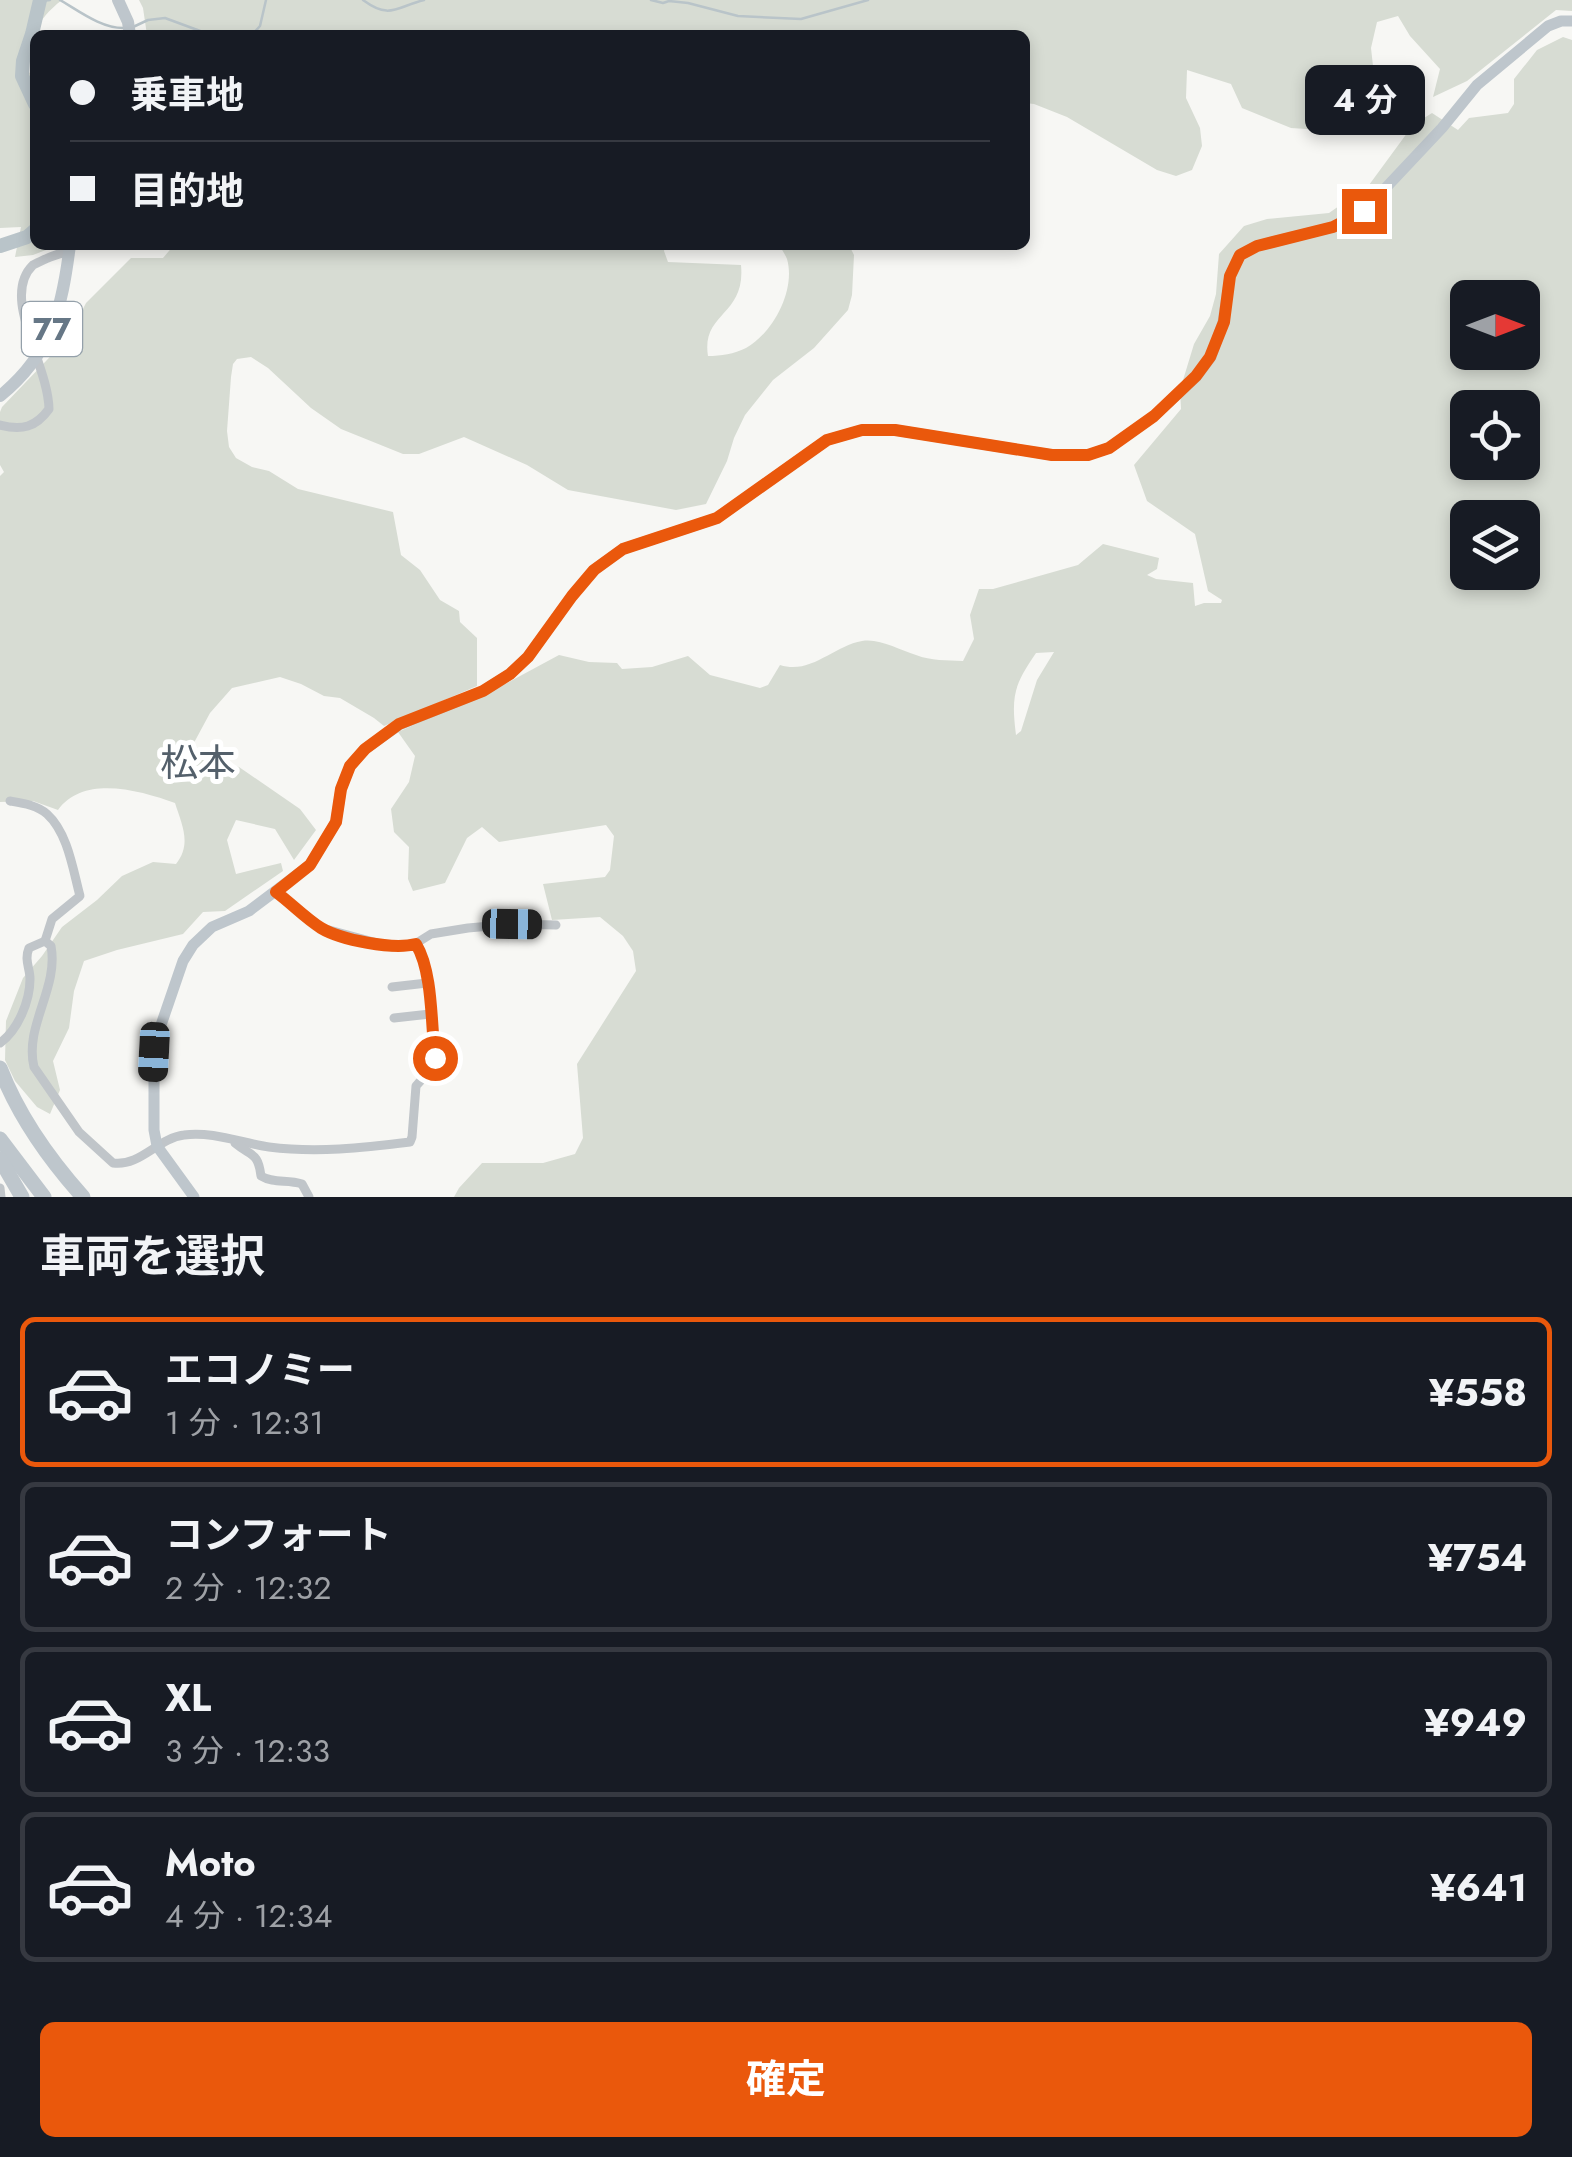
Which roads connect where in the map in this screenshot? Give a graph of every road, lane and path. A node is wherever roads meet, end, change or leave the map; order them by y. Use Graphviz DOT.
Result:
graph roads {
  1 [pos="118,0"];
  2 [pos="1572,21"];
  3 [pos="129,30"];
  4 [pos="65,250"];
  5 [pos="69,250"];
  6 [pos="12,281"];
  7 [pos="11,314"];
  8 [pos="34,362"];
  9 [pos="0,396"];
  10 [pos="0,424"];
  11 [pos="10,801"];
  12 [pos="276,892"];
  13 [pos="556,925"];
  14 [pos="44,941"];
  15 [pos="416,944"];
  16 [pos="427,983"];
  17 [pos="392,987"];
  18 [pos="430,1014"];
  19 [pos="394,1018"];
  20 [pos="2,1042"];
  21 [pos="0,1068"];
  22 [pos="0,1095"];
  23 [pos="0,1138"];
  24 [pos="233,1141"];
  25 [pos="157,1146"];
  26 [pos="0,1158"];
  27 [pos="0,1188"];
  28 [pos="1,1197"];
  29 [pos="22,1197"];
  30 [pos="44,1197"];
  31 [pos="74,1197"];
  32 [pos="83,1197"];
  33 [pos="194,1197"];
  34 [pos="309,1197"];
  1 -- 3 [label="main road"];
  2 -- 12 [label="street"];
  4 -- 6 [label="street"];
  5 -- 8 [label="main road, 77"];
  7 -- 8 [label="street"];
  8 -- 9 [label="main road, 77"];
  8 -- 10 [label="street"];
  11 -- 14 [label="street"];
  12 -- 15 [label="street"];
  12 -- 25 [label="street"];
  13 -- 15 [label="street"];
  14 -- 20 [label="street"];
  14 -- 25 [label="street"];
  15 -- 16 [label="street"];
  16 -- 17 [label="street"];
  16 -- 18 [label="street"];
  18 -- 19 [label="street"];
  18 -- 24 [label="street"];
  21 -- 32 [label="highway"];
  22 -- 31 [label="highway"];
  23 -- 30 [label="highway"];
  24 -- 25 [label="street"];
  24 -- 34 [label="street"];
  25 -- 33 [label="street"];
  26 -- 29 [label="highway"];
  27 -- 28 [label="street"];
}
